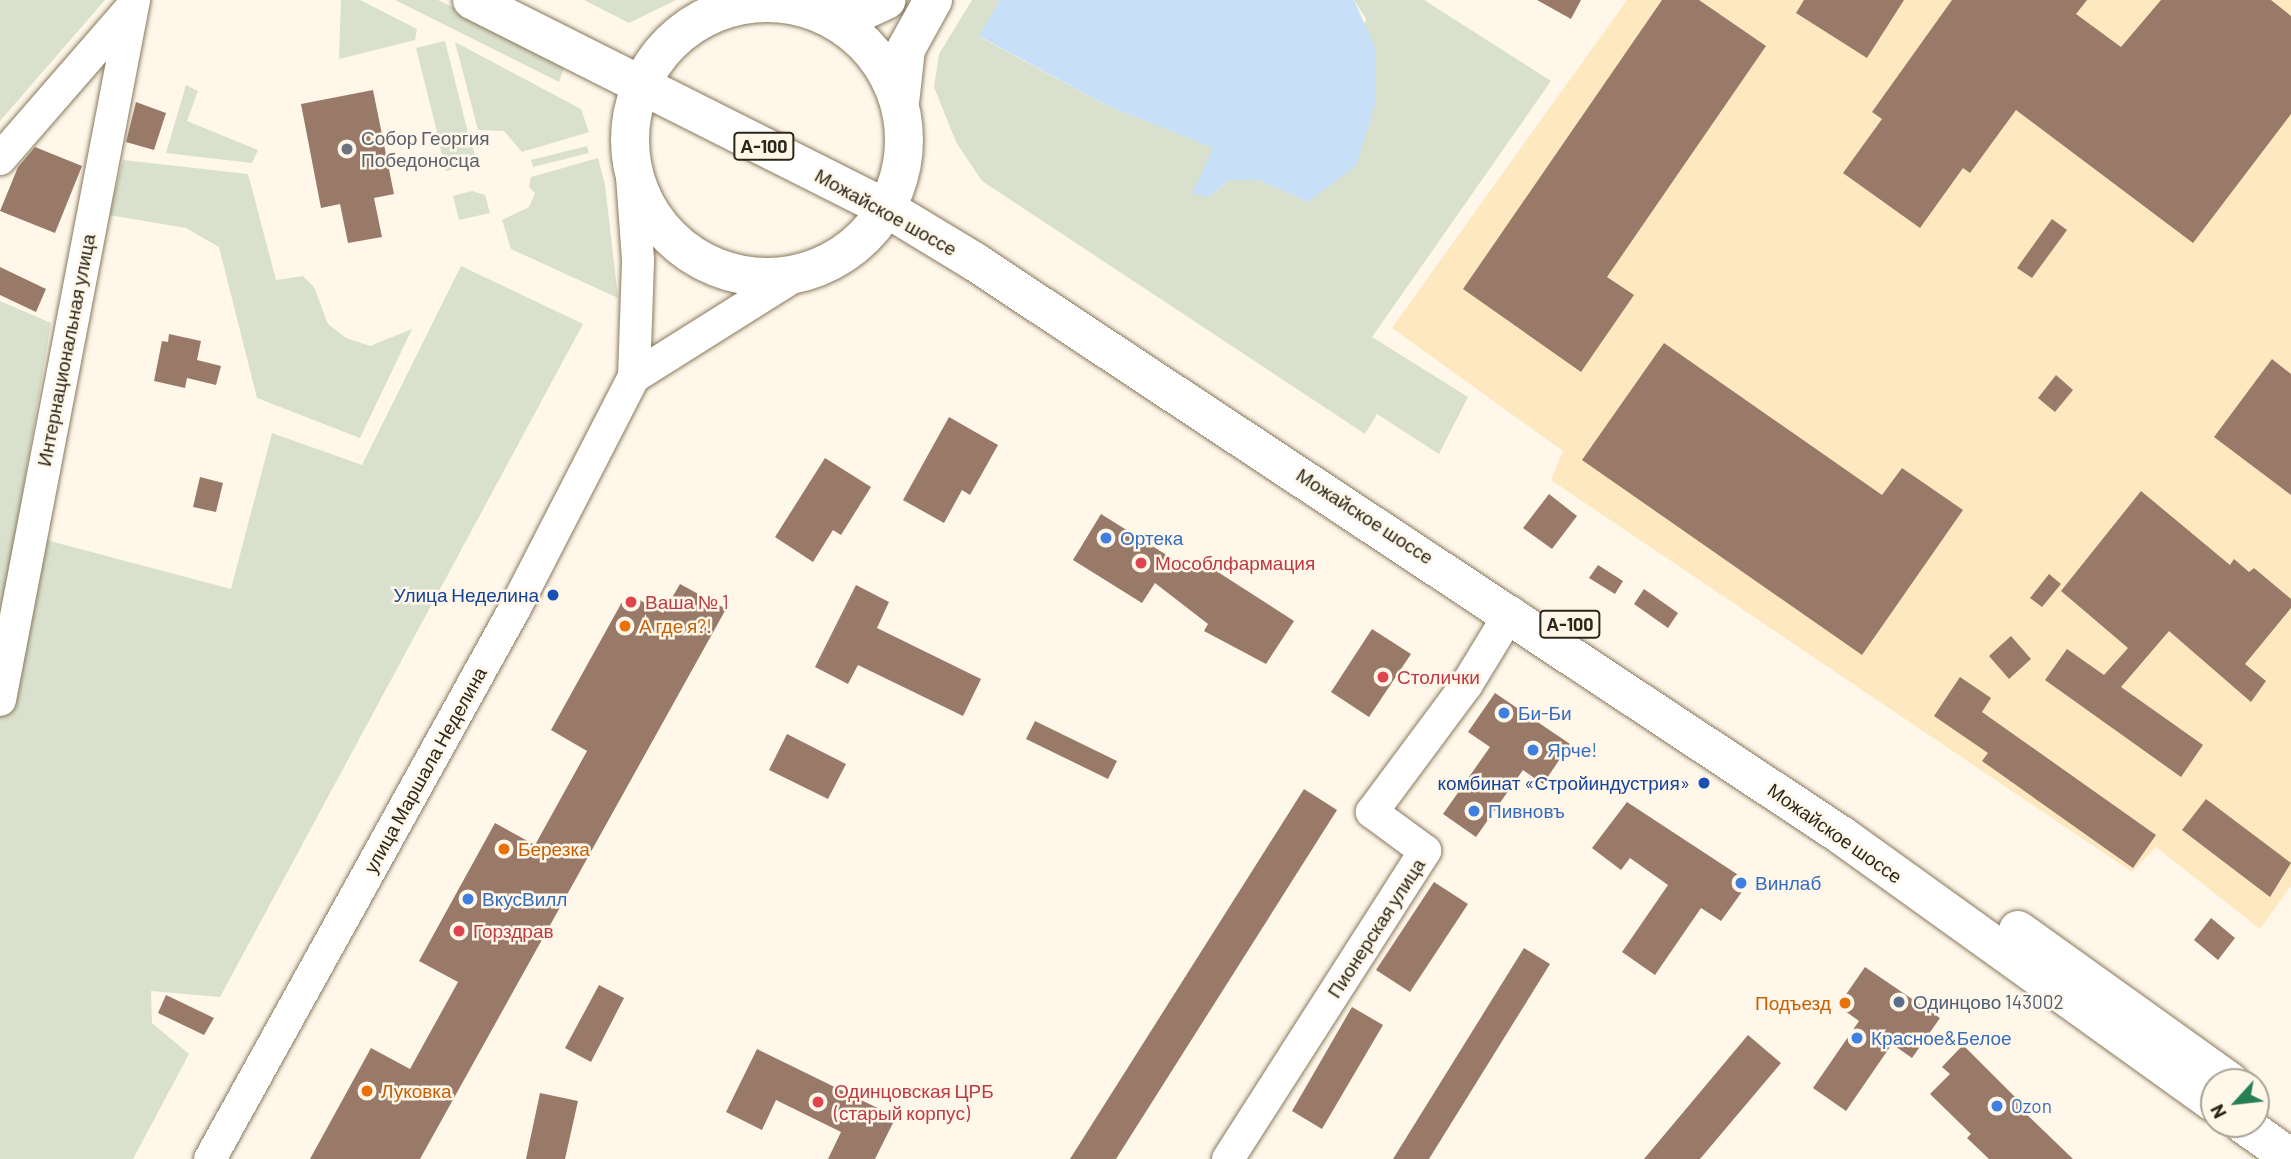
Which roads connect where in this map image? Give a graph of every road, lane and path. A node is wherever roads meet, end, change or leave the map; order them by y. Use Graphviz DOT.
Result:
graph roads {
  1 [pos="472,0"];
  2 [pos="520,0"];
  3 [pos="886,0"];
  4 [pos="933,0"];
  5 [pos="134,3"];
  6 [pos="820,13"];
  7 [pos="647,75"];
  8 [pos="900,103"];
  9 [pos="0,159"];
  10 [pos="631,162"];
  11 [pos="891,199"];
  12 [pos="796,275"];
  13 [pos="634,377"];
  14 [pos="1511,612"];
  15 [pos="0,700"];
  16 [pos="2210,1068"];
  17 [pos="2200,1093"];
  18 [pos="2270,1111"];
  19 [pos="2291,1126"];
  20 [pos="2263,1138"];
  21 [pos="2291,1158"];
  22 [pos="210,1159"];
  23 [pos="1228,1159"];
  1 -- 7 [label="main road, Можайское шоссе / А-100"];
  2 -- 7 [label="main road, Можайское шоссе / А-100"];
  3 -- 6 [label="main road"];
  4 -- 8 [label="main road"];
  5 -- 9 [label="street"];
  5 -- 15 [label="street, Интернациональная улица"];
  6 -- 7 [label="main road"];
  6 -- 8 [label="main road"];
  7 -- 10 [label="main road"];
  7 -- 11 [label="main road, Можайское шоссе / А-100"];
  8 -- 11 [label="main road"];
  10 -- 12 [label="main road"];
  10 -- 13 [label="street"];
  11 -- 12 [label="main road"];
  11 -- 14 [label="main road, Можайское шоссе / А-100"];
  11 -- 16 [label="main road, Можайское шоссе / А-100"];
  12 -- 13 [label="street"];
  13 -- 22 [label="street, улица Маршала Неделина"];
  14 -- 17 [label="main road, Можайское шоссе / А-100"];
  14 -- 23 [label="street, Пионерская улица"];
  18 -- 19 [label="main road"];
  20 -- 21 [label="main road"];
}
